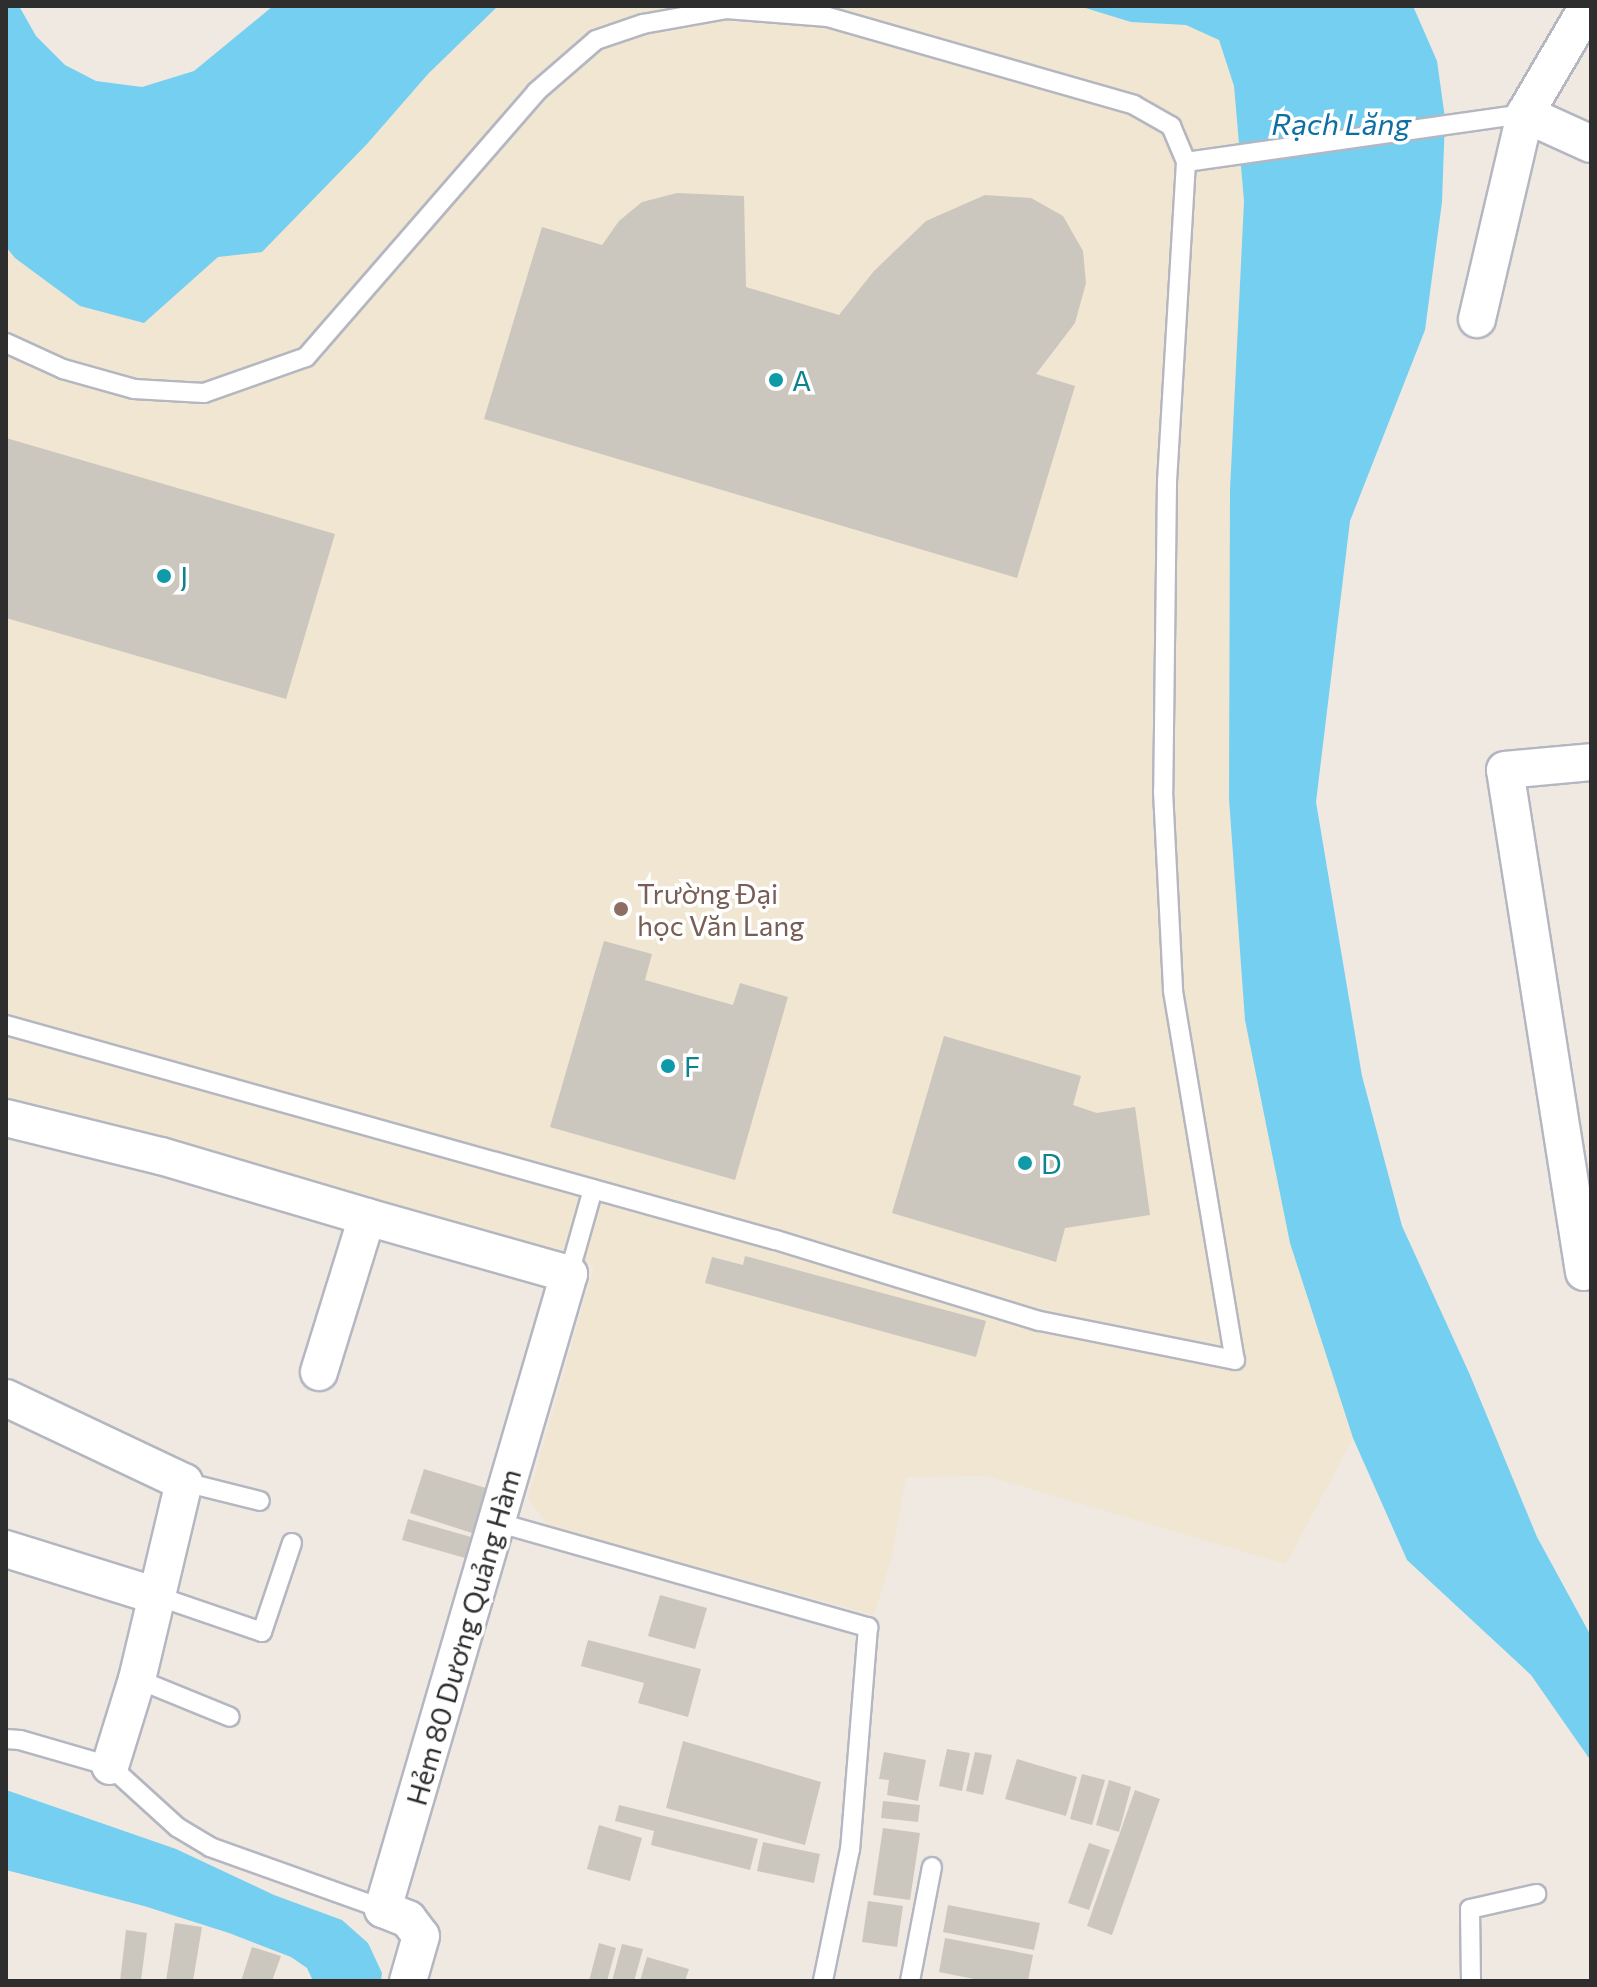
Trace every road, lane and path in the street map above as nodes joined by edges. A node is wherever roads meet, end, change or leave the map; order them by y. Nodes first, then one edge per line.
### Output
1 (1588, 6) edge
2 (829, 12) edge
3 (1525, 114) junction
4 (1591, 144) edge
5 (1186, 162) junction
6 (1477, 319) dead end
7 (6, 343) edge
8 (1591, 762) edge
9 (6, 1025) edge
10 (6, 1118) edge
11 (593, 1189) junction
12 (367, 1217) junction
13 (1584, 1272) dead end
14 (569, 1274) junction
15 (319, 1372) dead end
16 (6, 1398) edge
17 (184, 1482) junction
18 (260, 1501) dead end
19 (496, 1522) junction
20 (292, 1543) dead end
21 (6, 1549) edge
22 (157, 1596) junction
23 (137, 1679) junction
24 (230, 1717) dead end
25 (6, 1739) edge
26 (110, 1766) junction
27 (932, 1867) dead end
28 (1536, 1894) dead end
29 (383, 1909) junction
30 (408, 1981) edge
31 (823, 1981) edge
32 (910, 1981) edge
33 (1471, 1981) edge

1 - 3 street
2 - 5 lane
2 - 7 lane
3 - 4 street
3 - 5 lane
3 - 6 street
5 - 11 lane
8 - 13 street
9 - 11 lane
10 - 12 street
11 - 14 lane
12 - 14 street
12 - 15 street
14 - 19 street, Hẻm 80 Dương Quảng Hàm
16 - 17 street
17 - 18 lane
17 - 22 street
19 - 29 street, Hẻm 80 Dương Quảng Hàm
19 - 31 lane
20 - 22 lane
21 - 22 street
22 - 23 street
23 - 24 lane
23 - 26 street
25 - 26 lane
26 - 29 lane
27 - 32 lane
28 - 33 lane
29 - 30 street

